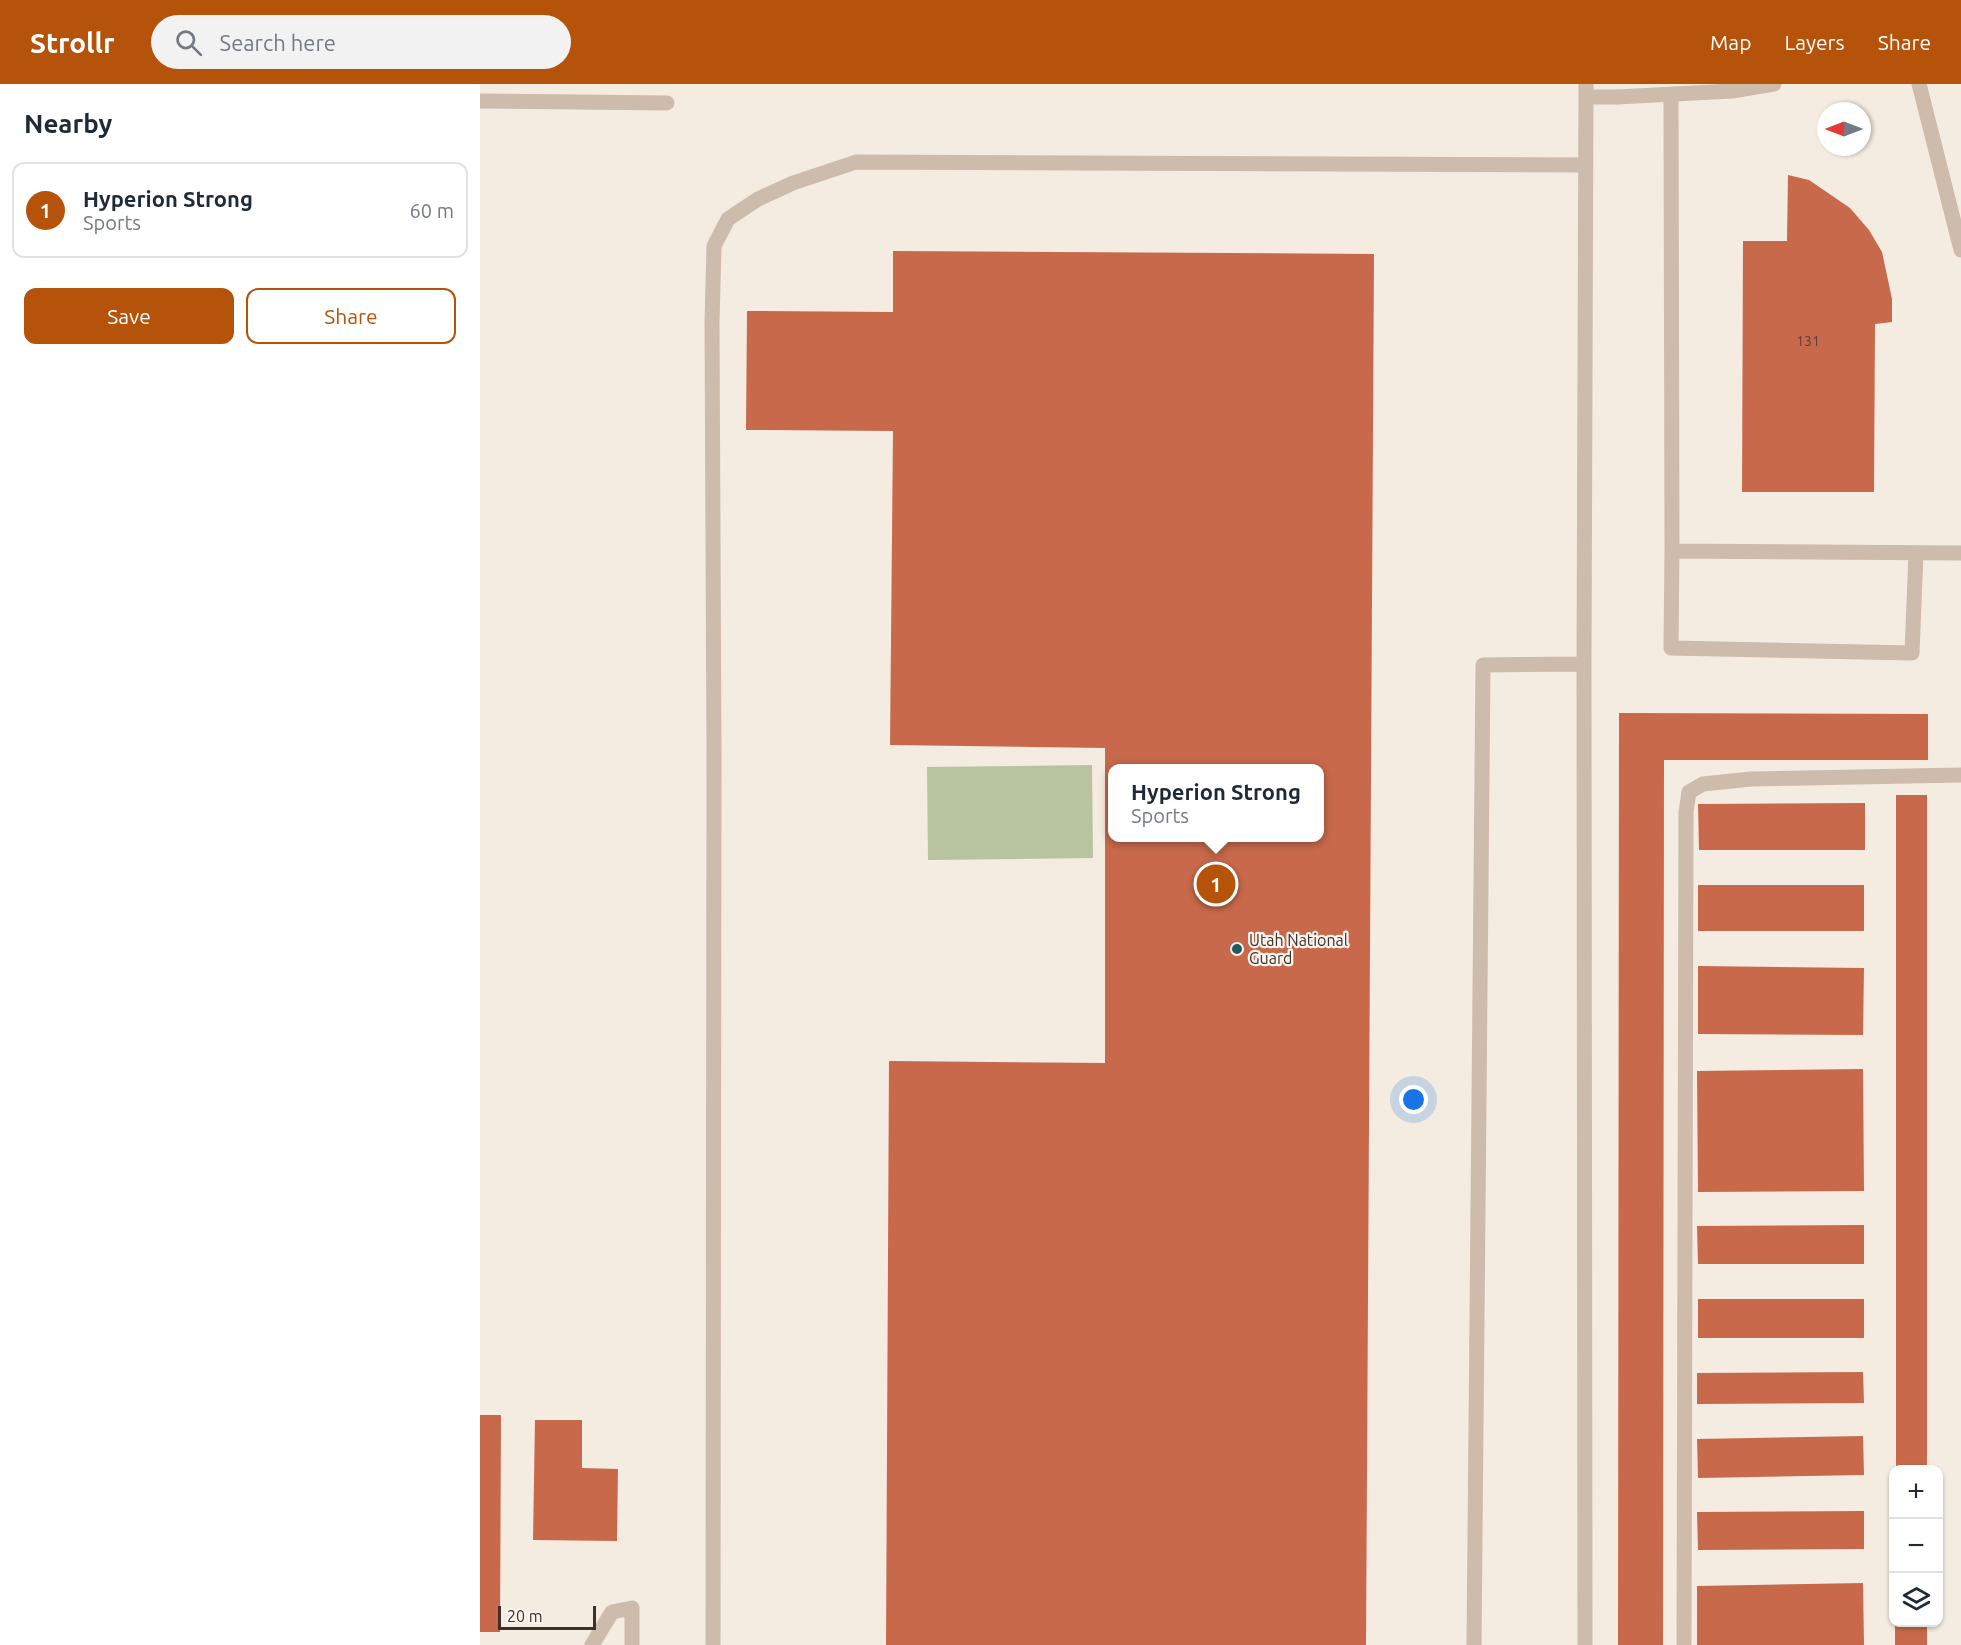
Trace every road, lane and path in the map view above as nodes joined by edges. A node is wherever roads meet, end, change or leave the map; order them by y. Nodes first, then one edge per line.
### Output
1 (1774, 84) edge
2 (1919, 84) edge
3 (1586, 91) edge
4 (1671, 96) junction
5 (480, 101) edge
6 (667, 103) dead end
7 (1586, 165) junction
8 (1961, 250) edge
9 (1672, 550) junction
10 (1916, 553) junction
11 (1961, 553) edge
12 (1584, 664) junction
13 (1961, 775) edge
14 (592, 1645) edge
15 (632, 1645) edge
16 (713, 1645) edge
17 (1474, 1645) edge
18 (1585, 1645) edge
19 (1684, 1645) edge

1 - 4 street
2 - 8 street
3 - 4 street
3 - 7 street
4 - 9 street
5 - 6 street
7 - 12 street
7 - 16 street
9 - 10 street
9 - 10 street
10 - 11 street
12 - 17 street
12 - 18 street
13 - 19 street
14 - 15 street

